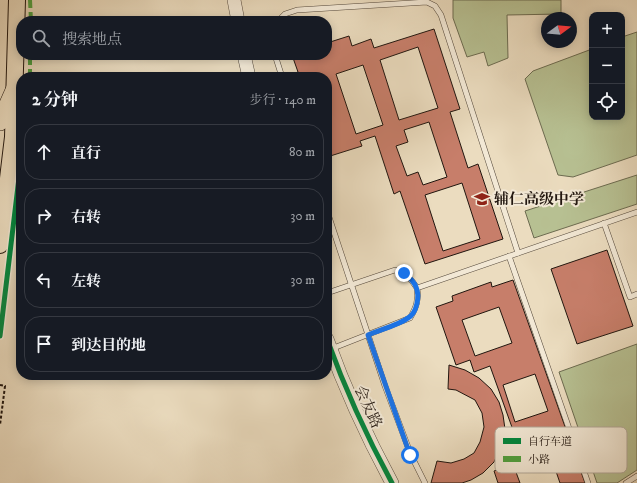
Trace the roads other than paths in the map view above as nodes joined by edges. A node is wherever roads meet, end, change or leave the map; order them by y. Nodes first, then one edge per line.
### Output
1 (234, 0) edge
2 (18, 1) edge
3 (18, 16) edge
4 (237, 16) edge
5 (283, 16) edge
6 (17, 60) edge
7 (245, 60) edge
8 (277, 60) edge
9 (16, 72) edge
10 (248, 72) edge
11 (281, 72) edge
12 (16, 86) joint
13 (0, 122) edge
14 (637, 212) edge
15 (604, 223) junction
16 (332, 227) edge
17 (0, 245) edge
18 (518, 254) junction
19 (509, 256) junction
20 (351, 284) junction
21 (417, 288) junction
22 (332, 291) edge
23 (637, 294) edge
24 (368, 335) junction
25 (332, 343) edge
26 (332, 352) edge
27 (569, 427) edge
28 (585, 473) edge
29 (637, 476) edge
30 (392, 483) edge
31 (425, 483) edge
32 (588, 483) edge
33 (626, 483) edge

1 - 4 street
2 - 3 main road
5 - 18 lane
6 - 9 main road
7 - 10 street
8 - 11 lane
12 - 13 highway
12 - 17 main road
14 - 15 lane
15 - 18 lane
15 - 23 lane
16 - 20 lane
18 - 19 lane
19 - 21 lane
19 - 27 lane
20 - 21 lane
20 - 22 lane
20 - 24 lane
21 - 24 lane
24 - 25 lane
24 - 31 lane
26 - 30 street, 会友路
28 - 32 lane
29 - 33 lane

